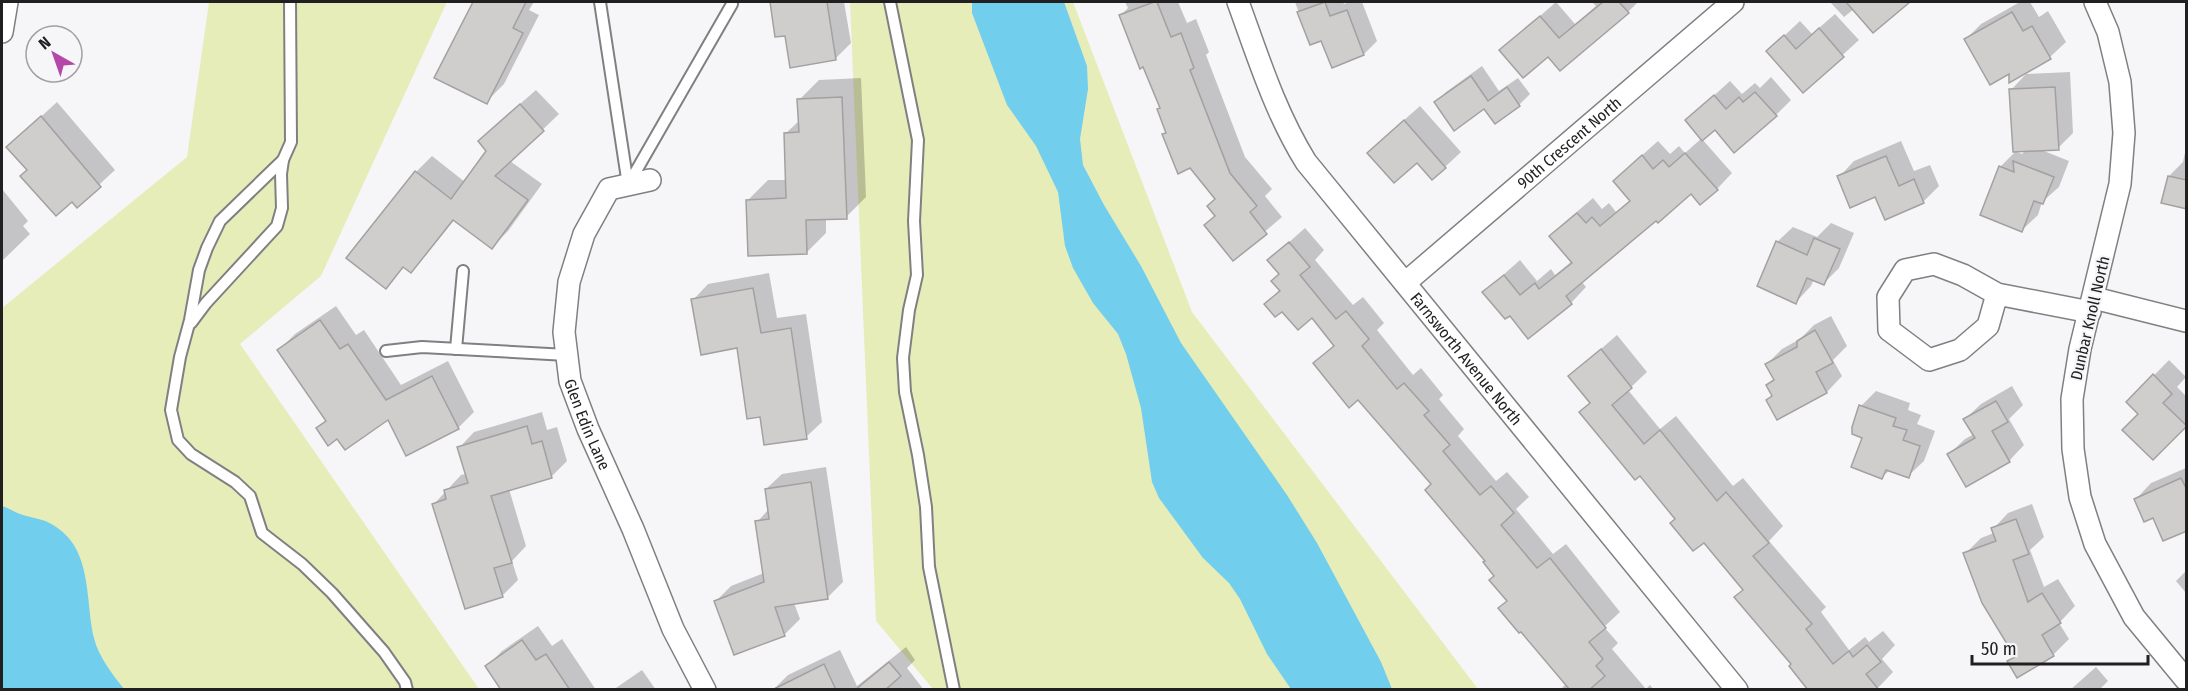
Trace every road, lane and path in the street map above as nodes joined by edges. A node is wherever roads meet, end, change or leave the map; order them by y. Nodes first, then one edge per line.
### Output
1 (7, 2) edge
2 (290, 2) edge
3 (600, 2) edge
4 (890, 2) edge
5 (1238, 2) edge
6 (1733, 2) edge
7 (2096, 2) edge
8 (732, 4) dead end
9 (2, 33) edge
10 (283, 160) junction
11 (650, 180) dead end
12 (628, 185) junction
13 (464, 271) dead end
14 (1406, 283) junction
15 (1998, 294) junction
16 (2092, 305) junction
17 (2187, 321) edge
18 (189, 325) junction
19 (456, 349) junction
20 (386, 351) dead end
21 (567, 356) junction
22 (2187, 680) edge
23 (407, 690) edge
24 (705, 690) edge
25 (954, 690) edge
26 (1737, 690) edge

1 - 9 street
2 - 10 lane
3 - 12 lane
4 - 25 lane
5 - 14 street, Farnsworth Avenue North
6 - 14 street, 90th Crescent North
7 - 16 street, Dunbar Knoll North
8 - 12 lane
10 - 18 lane
10 - 18 lane
11 - 12 street, Glen Edin Lane
12 - 21 street, Glen Edin Lane
13 - 19 lane
14 - 26 street, Farnsworth Avenue North
15 - 15 street
15 - 16 street
16 - 17 street
16 - 22 street, Dunbar Knoll North
18 - 23 lane
19 - 20 lane
19 - 21 lane
21 - 24 street, Glen Edin Lane

